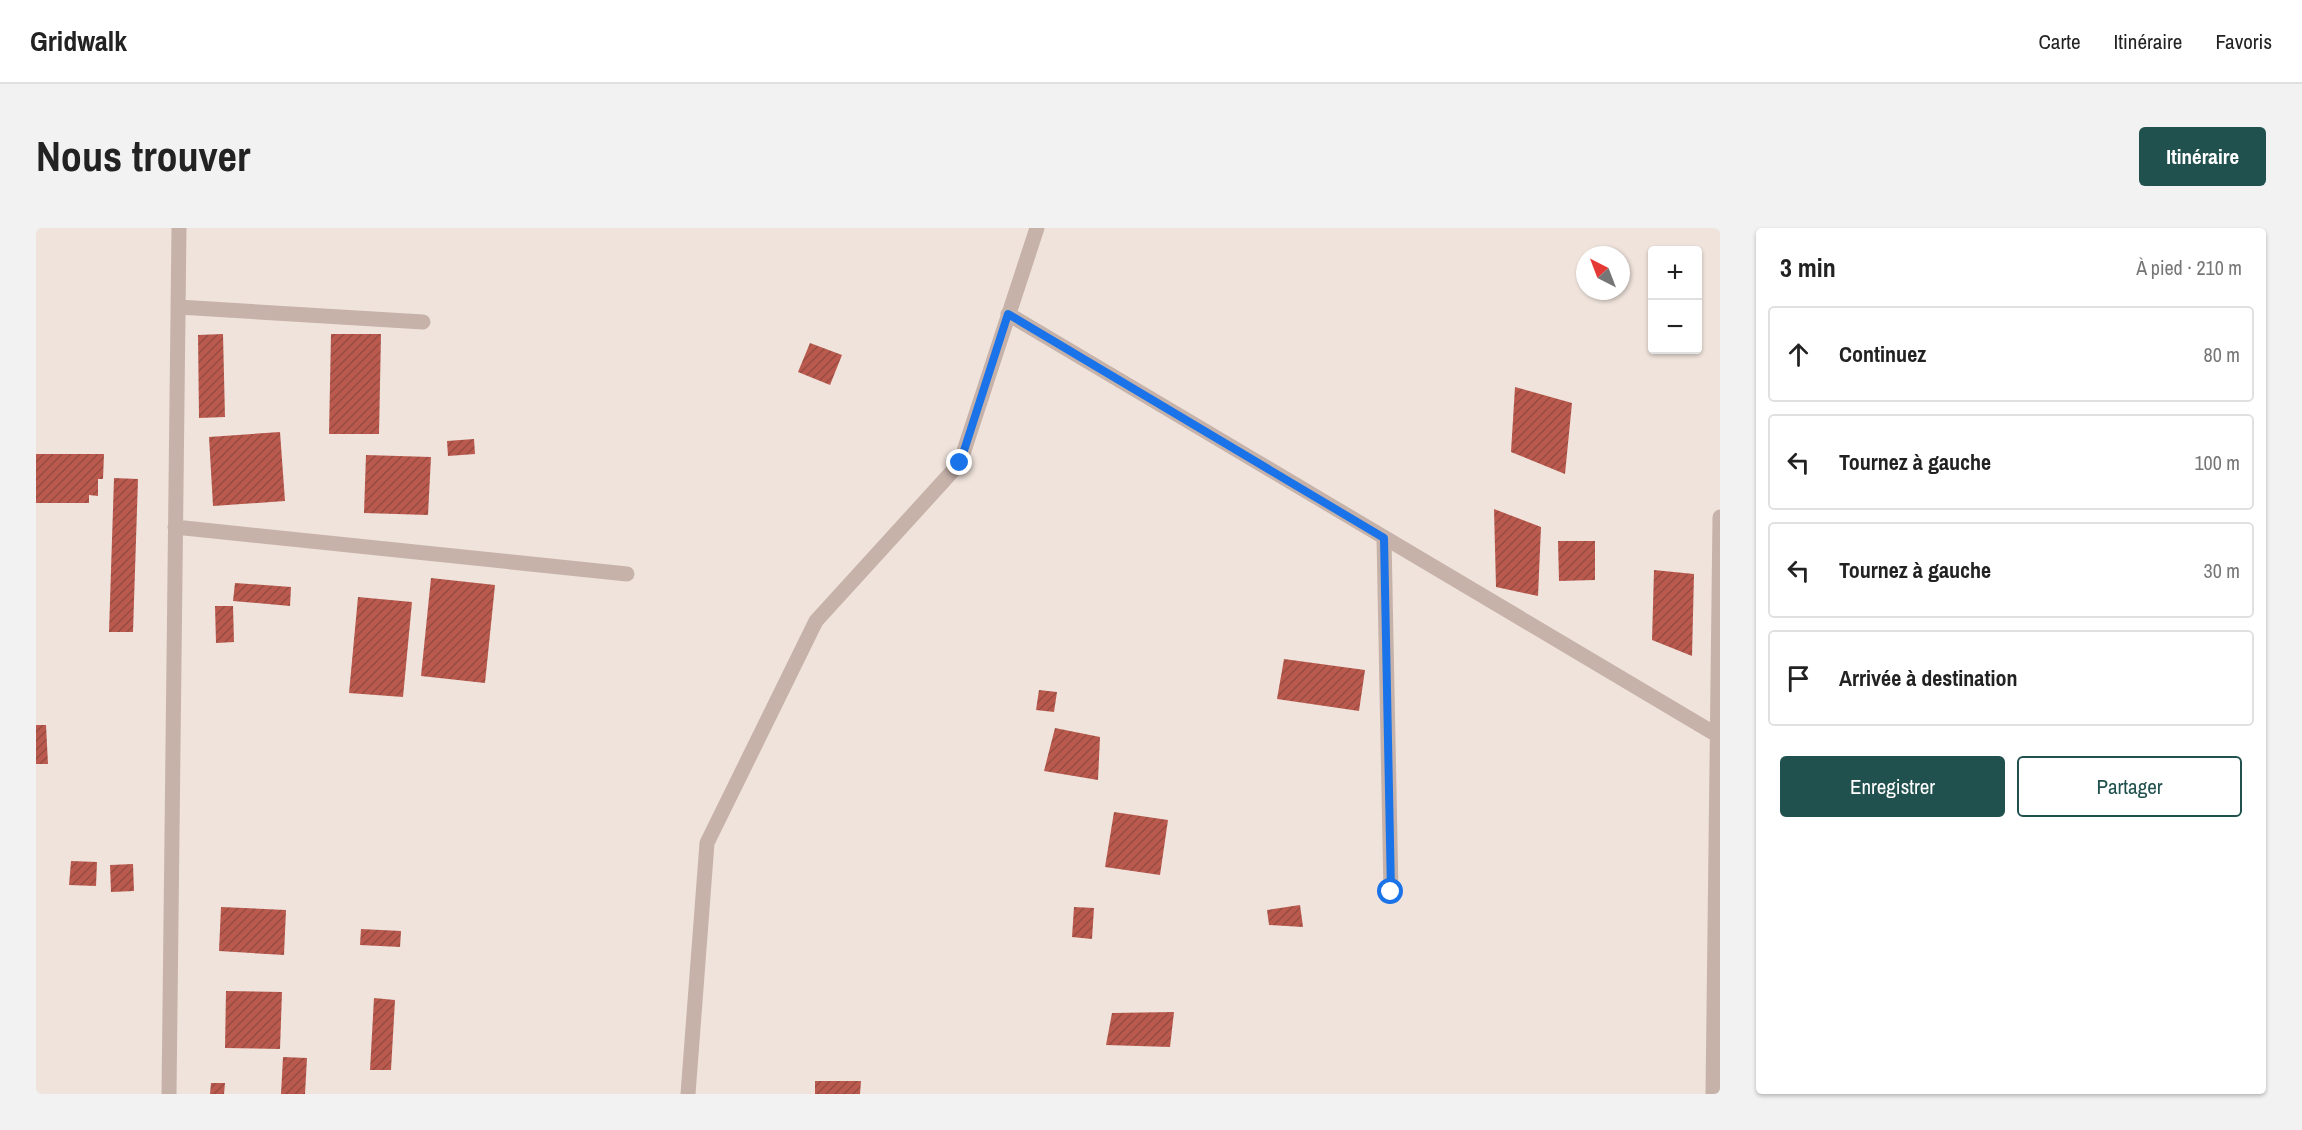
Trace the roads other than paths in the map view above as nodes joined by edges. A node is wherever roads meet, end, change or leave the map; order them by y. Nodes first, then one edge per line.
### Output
1 (179, 228) edge
2 (1037, 228) edge
3 (178, 307) junction
4 (1008, 314) junction
5 (423, 322) dead end
6 (1720, 517) edge
7 (175, 527) junction
8 (1384, 538) junction
9 (627, 574) dead end
10 (1717, 735) junction
11 (1391, 892) dead end
12 (169, 1094) edge
13 (688, 1094) edge
14 (1713, 1094) edge

1 - 3 street
2 - 4 street
3 - 5 street
3 - 7 street
4 - 8 street
4 - 13 street
6 - 10 street
7 - 9 street
7 - 12 street
8 - 10 street
8 - 11 street
10 - 14 street

